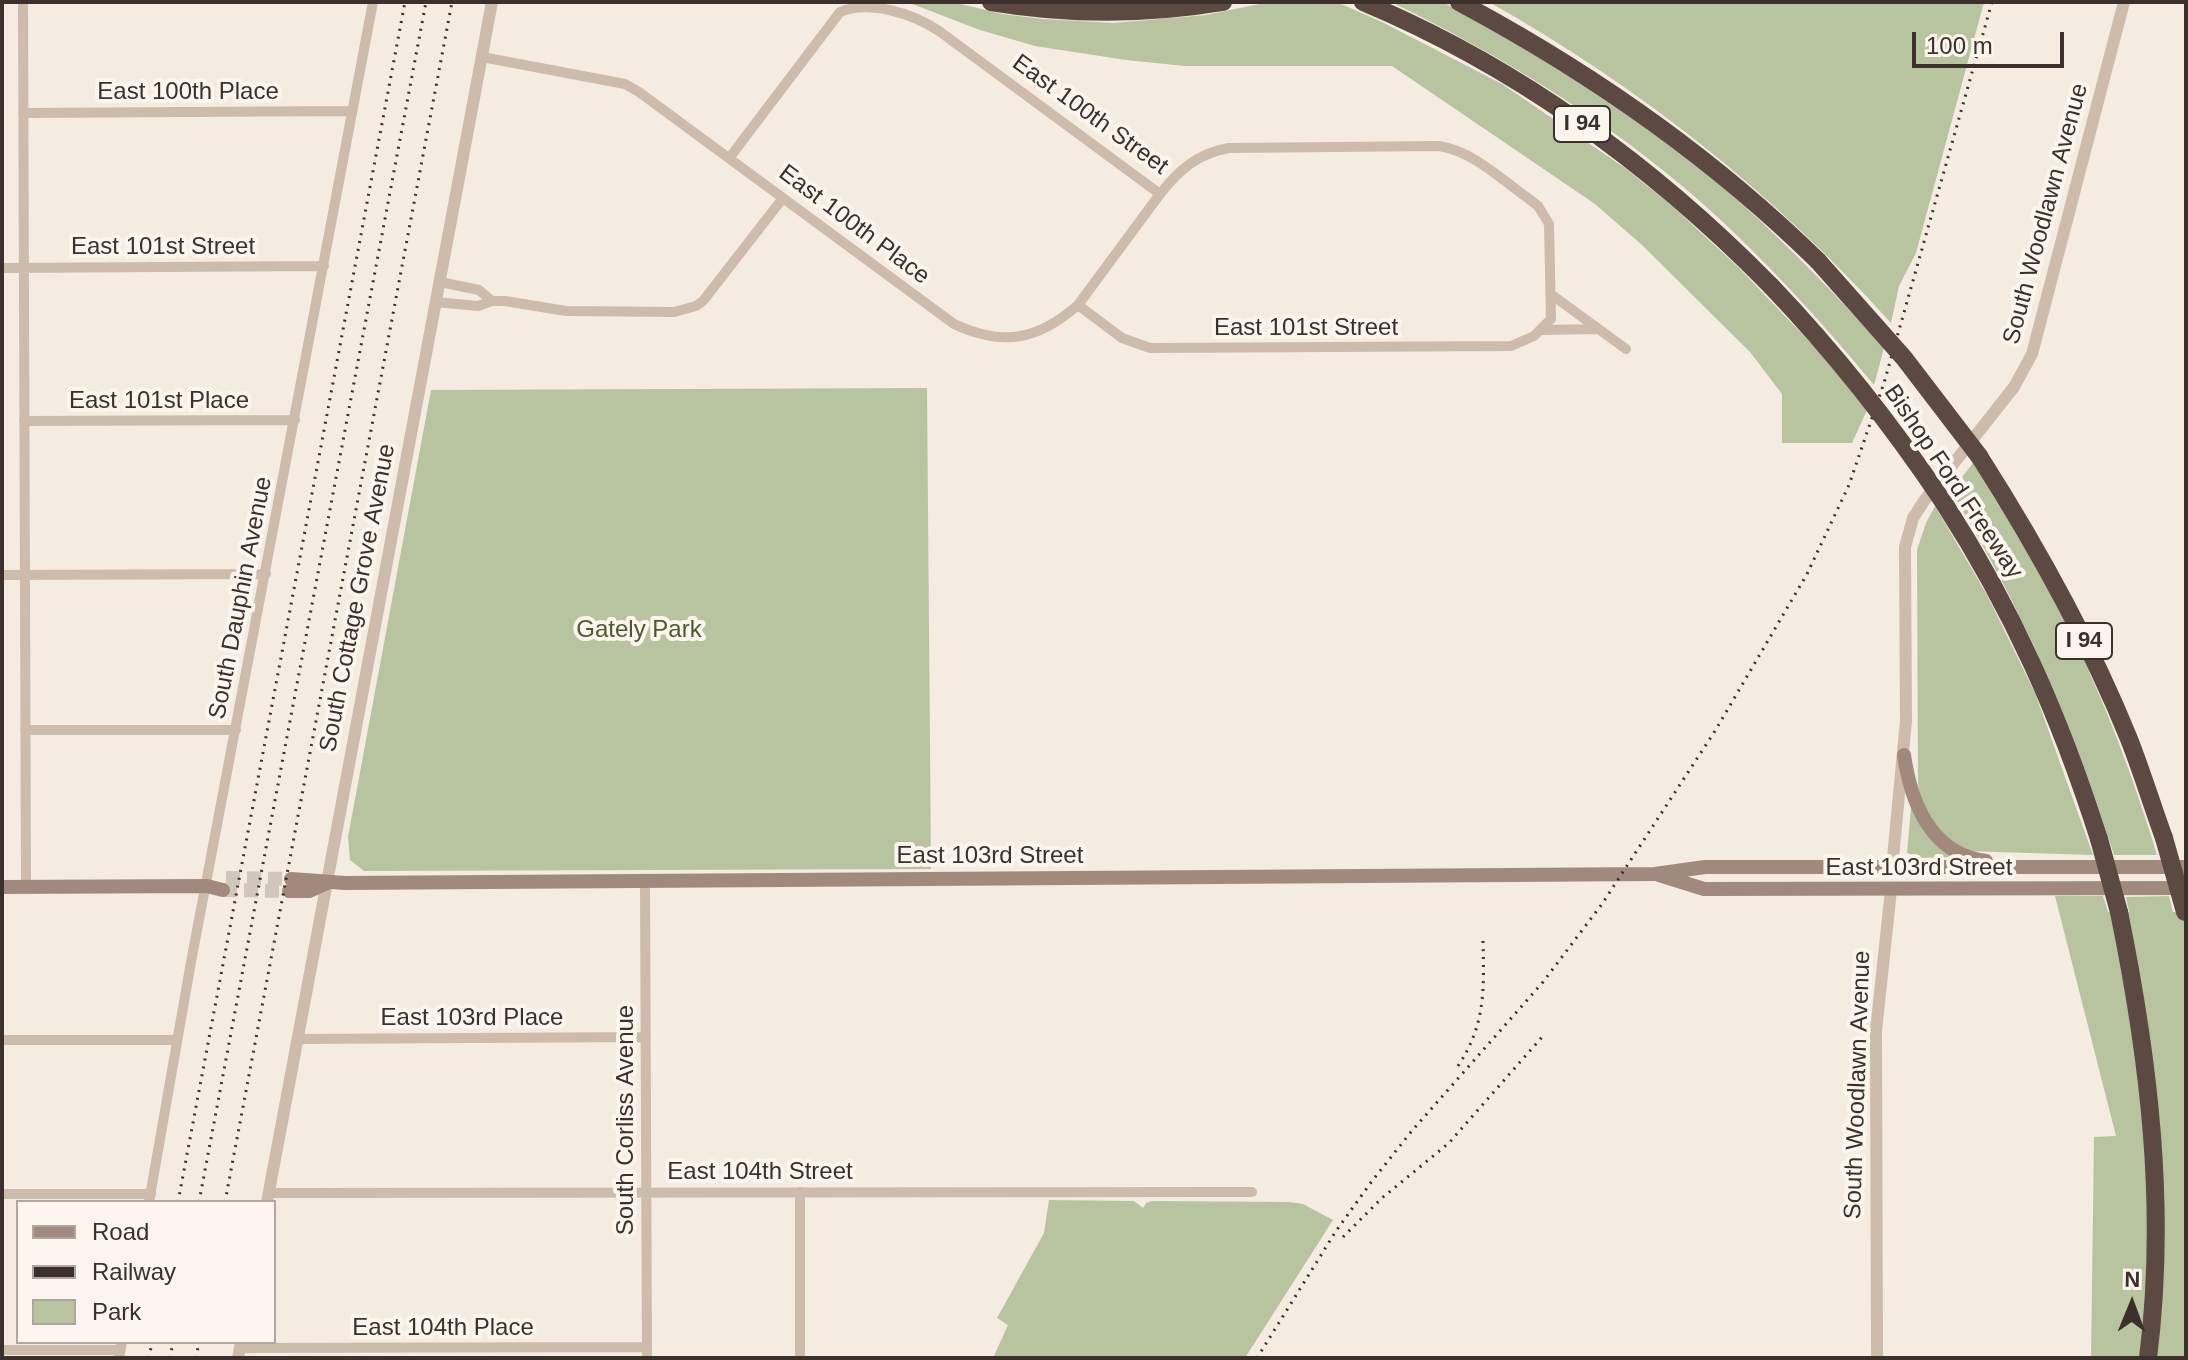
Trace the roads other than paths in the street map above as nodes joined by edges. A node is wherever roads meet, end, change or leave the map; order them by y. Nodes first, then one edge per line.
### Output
1 (23, 2) edge
2 (373, 2) edge
3 (492, 2) edge
4 (991, 2) edge
5 (1223, 2) edge
6 (1363, 2) edge
7 (1459, 2) edge
8 (2124, 2) edge
9 (482, 57) junction
10 (352, 111) junction
11 (23, 113) junction
12 (730, 157) junction
13 (1160, 194) junction
14 (783, 198) junction
15 (324, 266) junction
16 (24, 267) junction
17 (2, 268) edge
18 (440, 282) junction
19 (1552, 295) junction
20 (492, 301) junction
21 (436, 302) junction
22 (1078, 305) junction
23 (1598, 329) junction
24 (1542, 330) junction
25 (1626, 349) dead end
26 (295, 420) junction
27 (24, 421) junction
28 (266, 574) junction
29 (2, 575) edge
30 (25, 575) junction
31 (25, 730) junction
32 (236, 730) junction
33 (1904, 755) junction
34 (2186, 867) edge
35 (1892, 868) junction
36 (2038, 868) junction
37 (1655, 874) junction
38 (645, 881) junction
39 (327, 883) junction
40 (225, 884) tunnel mouth
41 (290, 885) tunnel mouth
42 (207, 886) junction
43 (2, 887) edge
44 (26, 887) junction
45 (2186, 888) edge
46 (1891, 890) junction
47 (2185, 915) edge
48 (646, 1037) junction
49 (298, 1039) junction
50 (2, 1040) edge
51 (177, 1040) junction
52 (646, 1192) junction
53 (800, 1192) junction
54 (1252, 1192) dead end
55 (2, 1194) edge
56 (268, 1197) edge
57 (150, 1198) edge
58 (239, 1349) edge
59 (2, 1350) edge
60 (120, 1350) edge
61 (647, 1352) edge
62 (800, 1358) edge
63 (1877, 1358) edge
64 (2148, 1358) edge

1 - 11 street
2 - 10 street, South Dauphin Avenue
3 - 9 street, South Cottage Grove Avenue
4 - 5 highway
6 - 64 highway, Bishop Ford Freeway / I 94, bridge
7 - 47 highway, Bishop Ford Freeway / I 94, bridge
8 - 33 street, South Woodlawn Avenue
9 - 12 street, East 100th Place
9 - 18 street, South Cottage Grove Avenue
10 - 11 street, East 100th Place
10 - 15 street, South Dauphin Avenue
11 - 16 street
12 - 13 street, East 100th Street
12 - 14 street, East 100th Place
13 - 19 street, East 100th Street
13 - 22 street, East 100th Place
14 - 20 street
14 - 22 street, East 100th Place
15 - 16 street, East 101st Street
15 - 26 street, South Dauphin Avenue
16 - 17 street, East 101st Street
16 - 27 street
18 - 20 street
18 - 21 street, South Cottage Grove Avenue
19 - 23 street
19 - 24 street
20 - 21 street
21 - 39 street, South Cottage Grove Avenue
22 - 24 street, East 101st Street
23 - 24 street, East 101st Street
23 - 25 street
26 - 27 street, East 101st Place
26 - 28 street, South Dauphin Avenue
27 - 30 street
28 - 30 street
28 - 32 street, South Dauphin Avenue
29 - 30 street
30 - 31 street
31 - 32 street
31 - 44 street
32 - 42 street, South Dauphin Avenue
33 - 35 street, South Woodlawn Avenue
33 - 36 main road
34 - 36 main road, East 103rd Street
35 - 36 main road, East 103rd Street
35 - 37 main road, East 103rd Street
35 - 46 street, South Woodlawn Avenue
37 - 38 main road, East 103rd Street
37 - 46 main road, East 103rd Street
38 - 39 main road, East 103rd Street
38 - 48 street, South Corliss Avenue
39 - 41 main road, East 103rd Street
39 - 49 street, South Cottage Grove Avenue
40 - 42 main road
42 - 44 main road
42 - 51 street, South Dauphin Avenue
43 - 44 main road
45 - 46 main road, East 103rd Street
46 - 63 street, South Woodlawn Avenue
48 - 49 street, East 103rd Place
48 - 52 street, South Corliss Avenue
49 - 56 street, South Cottage Grove Avenue
50 - 51 street
51 - 57 street, South Dauphin Avenue
52 - 53 street, East 104th Street
52 - 56 street, East 104th Street
52 - 61 street, South Corliss Avenue
53 - 54 street, East 104th Street
53 - 62 street
55 - 57 street
58 - 61 street, East 104th Place
59 - 60 street

